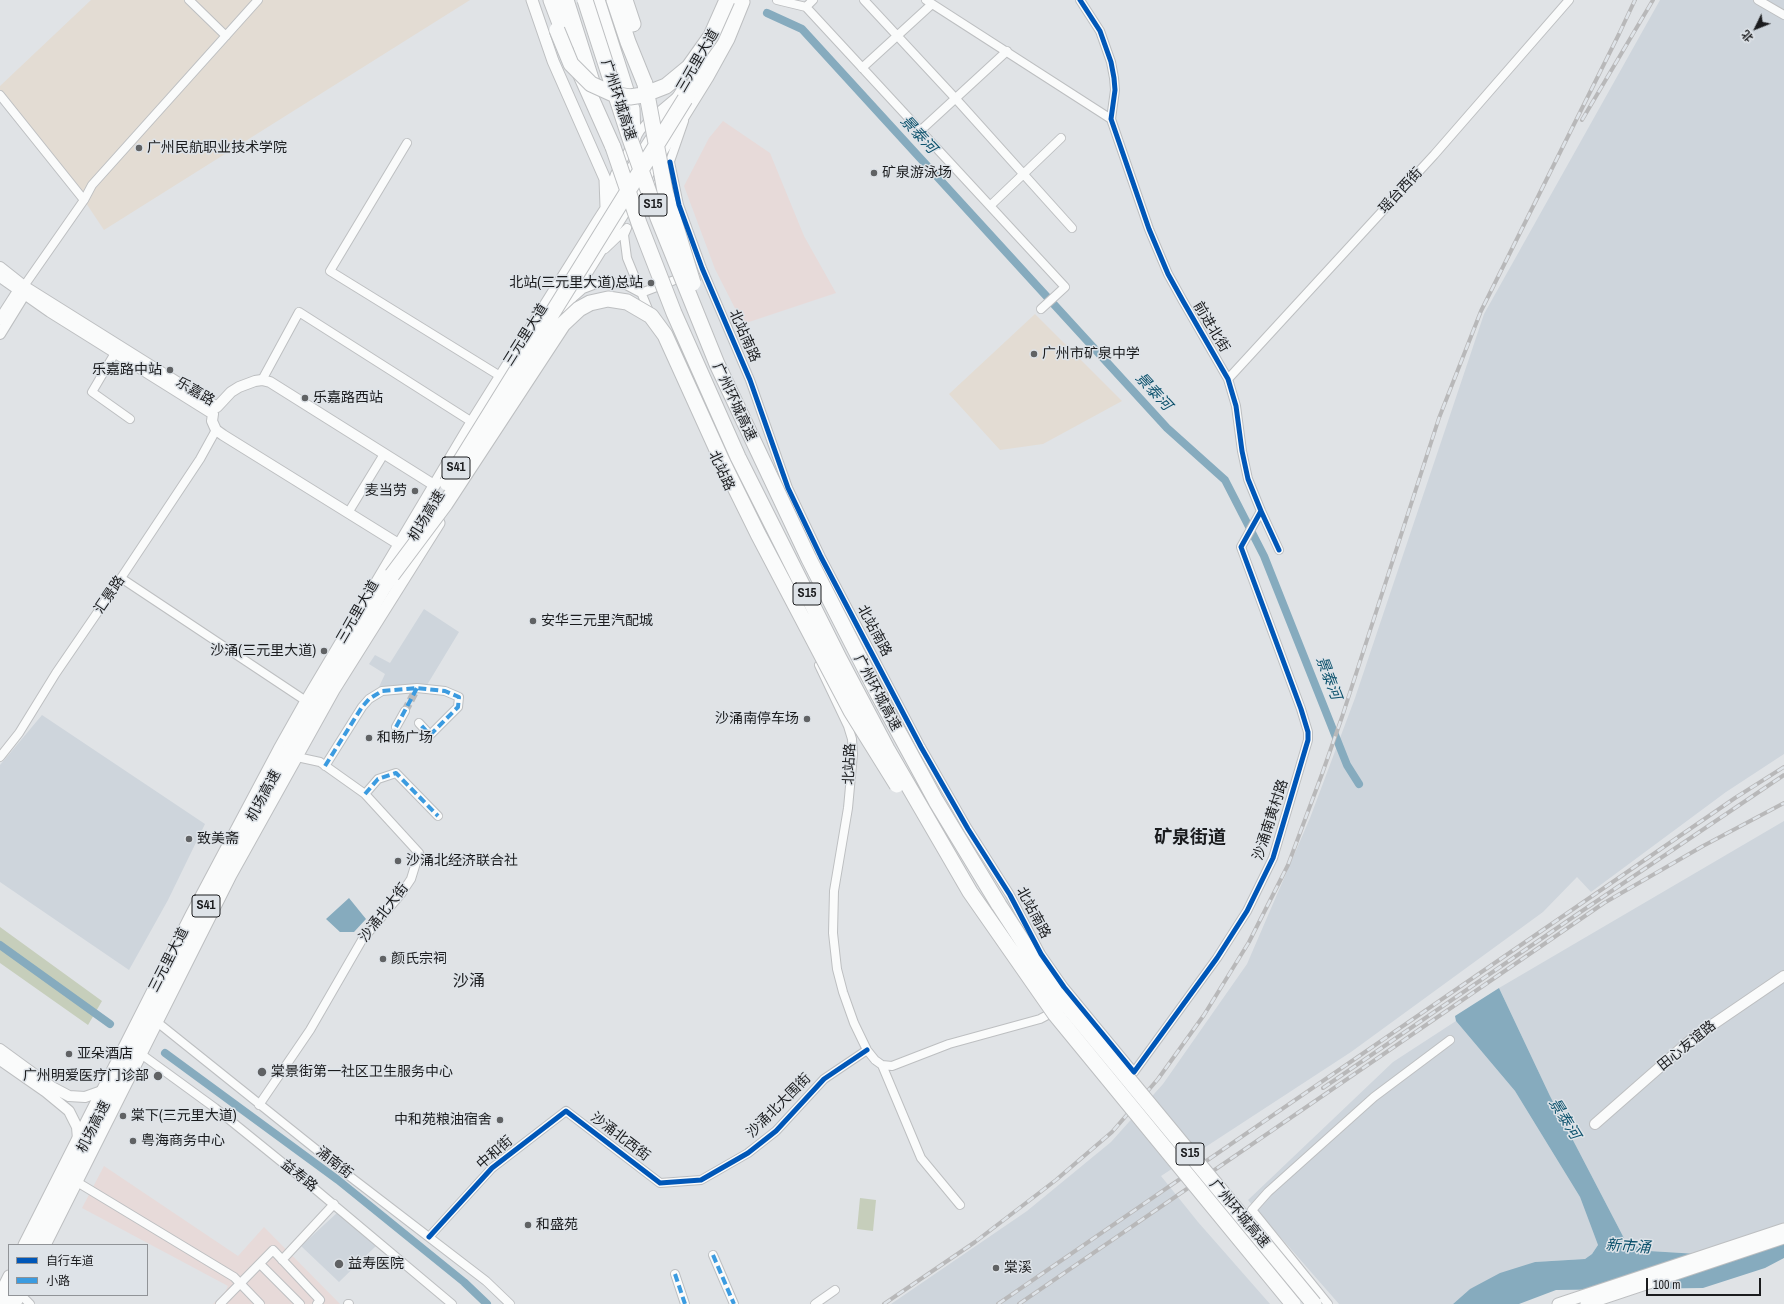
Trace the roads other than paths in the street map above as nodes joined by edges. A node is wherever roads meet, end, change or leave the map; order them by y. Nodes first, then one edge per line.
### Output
1 (189, 0) edge
2 (258, 0) edge
3 (532, 0) edge
4 (546, 0) edge
5 (551, 0) edge
6 (566, 0) edge
7 (585, 0) edge
8 (597, 0) edge
9 (614, 0) edge
10 (625, 0) edge
11 (728, 0) edge
12 (738, 0) edge
13 (745, 0) edge
14 (777, 0) edge
15 (813, 0) edge
16 (864, 0) edge
17 (1080, 0) edge
18 (1569, 0) edge
19 (1758, 0) edge
20 (929, 2) edge
21 (806, 7) junction
22 (1784, 15) edge
23 (226, 36) junction
24 (898, 36) junction
25 (1007, 51) junction
26 (862, 68) junction
27 (646, 84) junction
28 (0, 95) edge
29 (956, 99) junction
30 (688, 110) junction
31 (1111, 119) junction
32 (920, 131) junction
33 (1061, 138) dead end
34 (407, 143) dead end
35 (613, 147) junction
36 (670, 162) junction
37 (1023, 174) junction
38 (84, 200) junction
39 (990, 206) junction
40 (606, 207) junction
41 (627, 228) junction
42 (1072, 228) dead end
43 (597, 256) junction
44 (0, 267) edge
45 (702, 269) junction
46 (0, 277) edge
47 (22, 290) junction
48 (641, 293) junction
49 (567, 303) junction
50 (1041, 309) dead end
51 (0, 319) edge
52 (0, 334) edge
53 (115, 353) junction
54 (522, 362) junction
55 (500, 376) junction
56 (1228, 379) junction
57 (262, 380) junction
58 (735, 405) junction
59 (215, 411) junction
60 (130, 419) dead end
61 (472, 422) junction
62 (216, 430) junction
63 (384, 454) junction
64 (434, 485) junction
65 (1261, 511) junction
66 (348, 513) junction
67 (398, 544) junction
68 (1279, 550) dead end
69 (419, 556) junction
70 (393, 575) junction
71 (121, 578) junction
72 (306, 701) junction
73 (405, 711) tunnel mouth
74 (419, 724) dead end
75 (396, 727) dead end
76 (0, 757) edge
77 (296, 757) junction
78 (325, 766) junction
79 (365, 794) junction
80 (438, 816) dead end
81 (970, 892) junction
82 (1784, 976) edge
83 (1074, 1000) junction
84 (157, 1022) junction
85 (1450, 1040) dead end
86 (0, 1049) edge
87 (867, 1050) junction
88 (141, 1054) junction
89 (0, 1060) edge
90 (882, 1065) junction
91 (1134, 1072) joint
92 (102, 1091) junction
93 (259, 1105) junction
94 (566, 1111) joint
95 (1595, 1124) dead end
96 (78, 1139) junction
97 (77, 1182) junction
98 (660, 1183) joint
99 (334, 1204) junction
100 (960, 1205) dead end
101 (1784, 1229) edge
102 (429, 1237) junction
103 (1784, 1238) edge
104 (25, 1244) edge
105 (34, 1244) edge
106 (46, 1244) edge
107 (713, 1255) dead end
108 (282, 1260) junction
109 (260, 1264) junction
110 (675, 1274) dead end
111 (7, 1283) edge
112 (240, 1283) junction
113 (835, 1290) dead end
114 (0, 1294) edge
115 (21, 1296) edge
116 (5, 1304) edge
117 (30, 1304) edge
118 (220, 1304) edge
119 (260, 1304) edge
120 (300, 1304) edge
121 (317, 1304) edge
122 (452, 1304) edge
123 (510, 1304) edge
124 (685, 1304) edge
125 (734, 1304) edge
126 (815, 1304) edge
127 (1293, 1304) edge
128 (1314, 1304) edge
129 (1328, 1304) edge
130 (1558, 1304) edge
131 (1586, 1304) edge

1 - 23 street
2 - 23 street
3 - 40 main road
4 - 11 highway, bridge
5 - 35 highway, bridge
6 - 35 highway, 广州环城高速 / S15, bridge
7 - 58 highway, 广州环城高速 / S15, bridge
8 - 54 highway, bridge
9 - 27 highway
10 - 27 highway
11 - 40 main road, 三元里大道
12 - 54 highway, bridge
13 - 30 main road, 三元里大道
14 - 21 street
15 - 21 street
16 - 24 street
17 - 31 street
18 - 56 street, 瑶台西街
19 - 22 street
20 - 24 street
20 - 25 street
21 - 26 street
23 - 38 street
24 - 26 street
24 - 29 street
25 - 29 street
25 - 31 street
26 - 32 street
27 - 58 highway, bridge
28 - 38 street
29 - 32 street
29 - 37 street
30 - 36 street
30 - 43 main road, 三元里大道
31 - 56 street, 前进北街
32 - 39 street
33 - 37 street
34 - 55 street
35 - 81 highway, 广州环城高速 / S15, bridge
36 - 41 street
36 - 45 street, 北站南路
37 - 39 street
37 - 42 street
38 - 47 street
39 - 50 street
40 - 55 main road, 三元里大道
41 - 43 street
41 - 48 street, 北站路
43 - 49 main road, 三元里大道
44 - 47 street, 乐嘉路
45 - 48 street
45 - 83 street, 北站南路
46 - 47 street, 乐嘉路
47 - 51 street
47 - 52 street
47 - 53 street, 乐嘉路
47 - 59 street, 乐嘉路
48 - 49 street
48 - 87 street, 北站路
49 - 69 main road, 三元里大道
53 - 59 street, 乐嘉路
53 - 60 street
54 - 70 highway, 机场高速 / S41, bridge
55 - 61 main road, 三元里大道
56 - 65 street, 前进北街
57 - 59 street, 乐嘉路
57 - 61 street
57 - 63 street
58 - 128 highway, 广州环城高速 / S15, bridge
59 - 62 street, 乐嘉路
61 - 64 main road, 三元里大道
62 - 66 street, 乐嘉路
62 - 71 street, 汇景路
63 - 64 street
63 - 66 street
64 - 67 main road, 三元里大道
65 - 68 street, 前进北街
65 - 91 street, 沙涌南黄村路
66 - 67 street, 乐嘉路
67 - 69 street, 乐嘉路
67 - 70 main road, 三元里大道
69 - 70 main road, 三元里大道
70 - 72 main road, 三元里大道
70 - 77 main road, 三元里大道
70 - 81 highway, bridge
70 - 105 highway, 机场高速 / S41
71 - 72 street
71 - 76 street, 汇景路
72 - 92 main road, 三元里大道
73 - 75 street
74 - 78 street
77 - 78 street, 沙涌北大街
77 - 84 main road, 三元里大道
78 - 79 street, 沙涌北大街
79 - 80 street
79 - 93 street, 沙涌北大街
81 - 127 highway, 广州环城高速 / S15, bridge
82 - 95 street, 田心友谊路
83 - 90 street
83 - 91 street, 北站南路
84 - 88 main road, 三元里大道
84 - 93 street, 涌南街
85 - 129 street
86 - 92 street
87 - 90 street, 北站路
87 - 98 street, 沙涌北大围街
88 - 97 main road, 三元里大道
88 - 99 street, 益寿路
89 - 96 street
90 - 100 street
92 - 96 main road, 三元里大道
93 - 102 street, 涌南街
94 - 98 street, 沙涌北西街
94 - 102 street, 中和街
96 - 104 main road, 三元里大道
97 - 106 main road, 三元里大道
97 - 112 street
99 - 108 street
99 - 122 street, 益寿路
101 - 130 main road
102 - 123 street, 涌南街
103 - 131 main road
107 - 125 street
108 - 109 street
108 - 121 street
109 - 112 street
109 - 120 street
110 - 124 street
111 - 114 main road
111 - 116 highway
112 - 118 street
112 - 119 street
113 - 126 street
115 - 117 street

